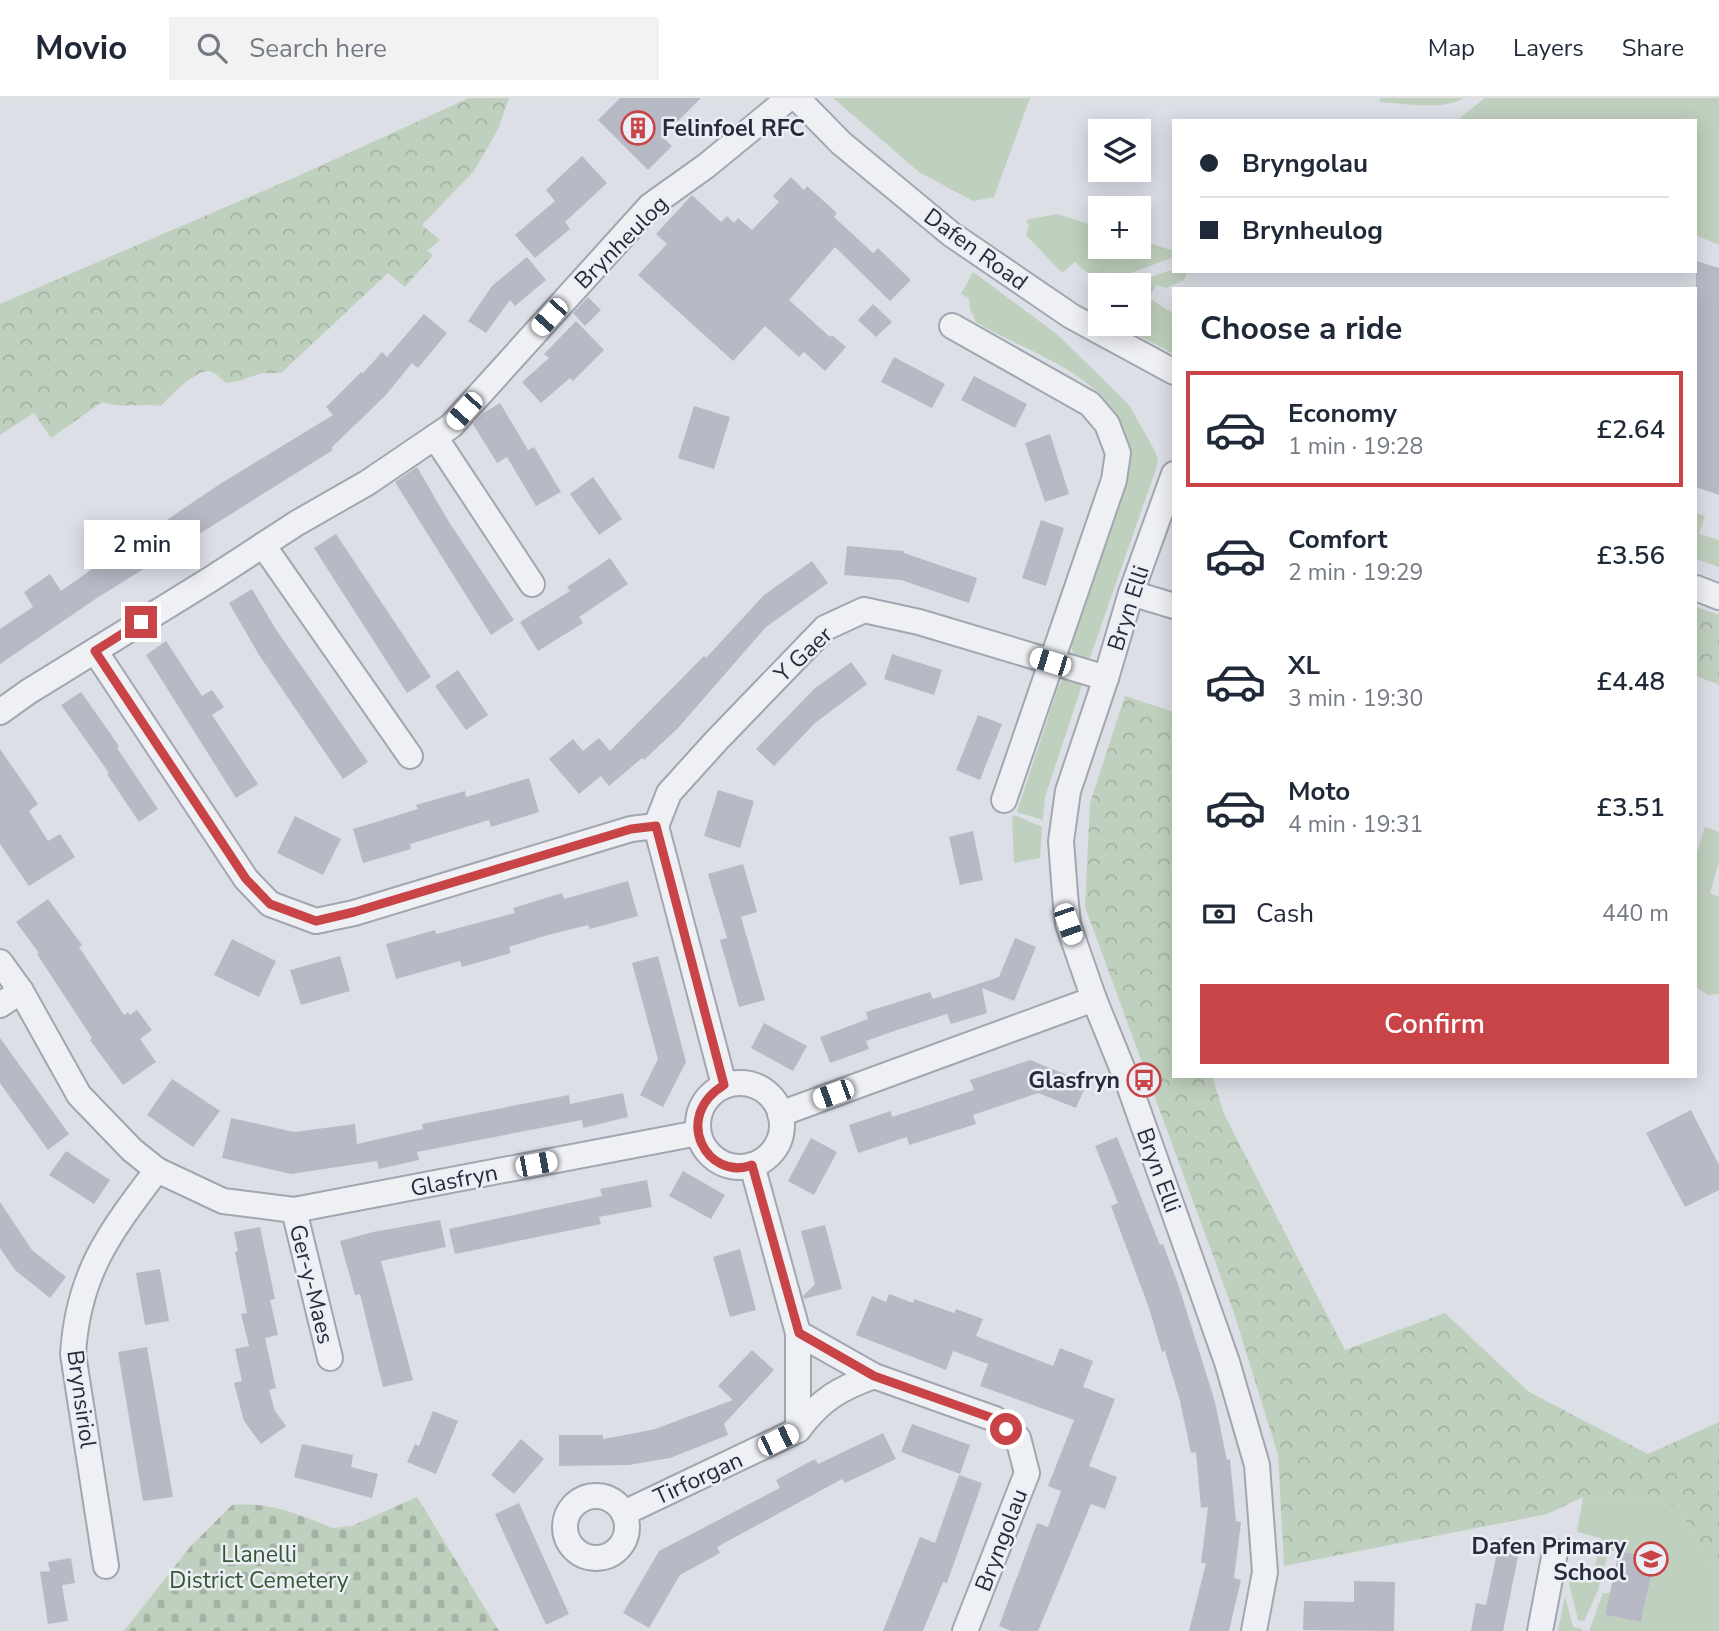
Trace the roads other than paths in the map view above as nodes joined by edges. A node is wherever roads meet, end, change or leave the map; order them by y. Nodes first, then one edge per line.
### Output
1 (789, 98) edge
2 (797, 98) edge
3 (952, 326) dead end
4 (1172, 371) edge
5 (435, 437) junction
6 (1172, 480) edge
7 (263, 545) junction
8 (531, 584) dead end
9 (1697, 588) edge
10 (1131, 593) junction
11 (1719, 597) edge
12 (1172, 605) edge
13 (95, 651) junction
14 (1050, 662) junction
15 (1106, 678) junction
16 (0, 712) edge
17 (410, 756) dead end
18 (1004, 800) dead end
19 (656, 826) junction
20 (0, 962) edge
21 (21, 991) junction
22 (1094, 999) junction
23 (0, 1005) edge
24 (724, 1085) junction
25 (780, 1114) junction
26 (698, 1133) junction
27 (752, 1165) junction
28 (157, 1170) junction
29 (293, 1210) junction
30 (799, 1333) junction
31 (330, 1358) dead end
32 (874, 1376) junction
33 (798, 1430) junction
34 (624, 1513) dead end
35 (1555, 1552) dead end
36 (106, 1566) dead end
37 (965, 1631) edge
38 (1254, 1631) edge
39 (1540, 1631) edge

1 - 5 street, Brynheulog
2 - 4 street, Dafen Road
3 - 14 street
5 - 7 street, Brynheulog
5 - 8 street
6 - 10 street, Bryn Elli
7 - 13 street, Brynheulog
7 - 17 street
9 - 11 street
10 - 12 street
10 - 15 street, Bryn Elli
13 - 16 street, Brynheulog
13 - 19 street
14 - 15 street, Y Gaer
14 - 18 street
14 - 19 street, Y Gaer
15 - 22 street, Bryn Elli
19 - 24 street
20 - 21 street
21 - 23 street
21 - 28 street
22 - 25 street
22 - 38 street, Bryn Elli
24 - 25 street
24 - 26 street
25 - 27 street
26 - 27 street
26 - 29 street, Glasfryn
27 - 30 street
28 - 29 street
28 - 36 street, Brynsiriol
29 - 31 street, Ger-y-Maes
30 - 32 street, Bryngolau
30 - 33 street
32 - 33 street
32 - 37 street, Bryngolau
33 - 34 street, Tirforgan
35 - 39 street

